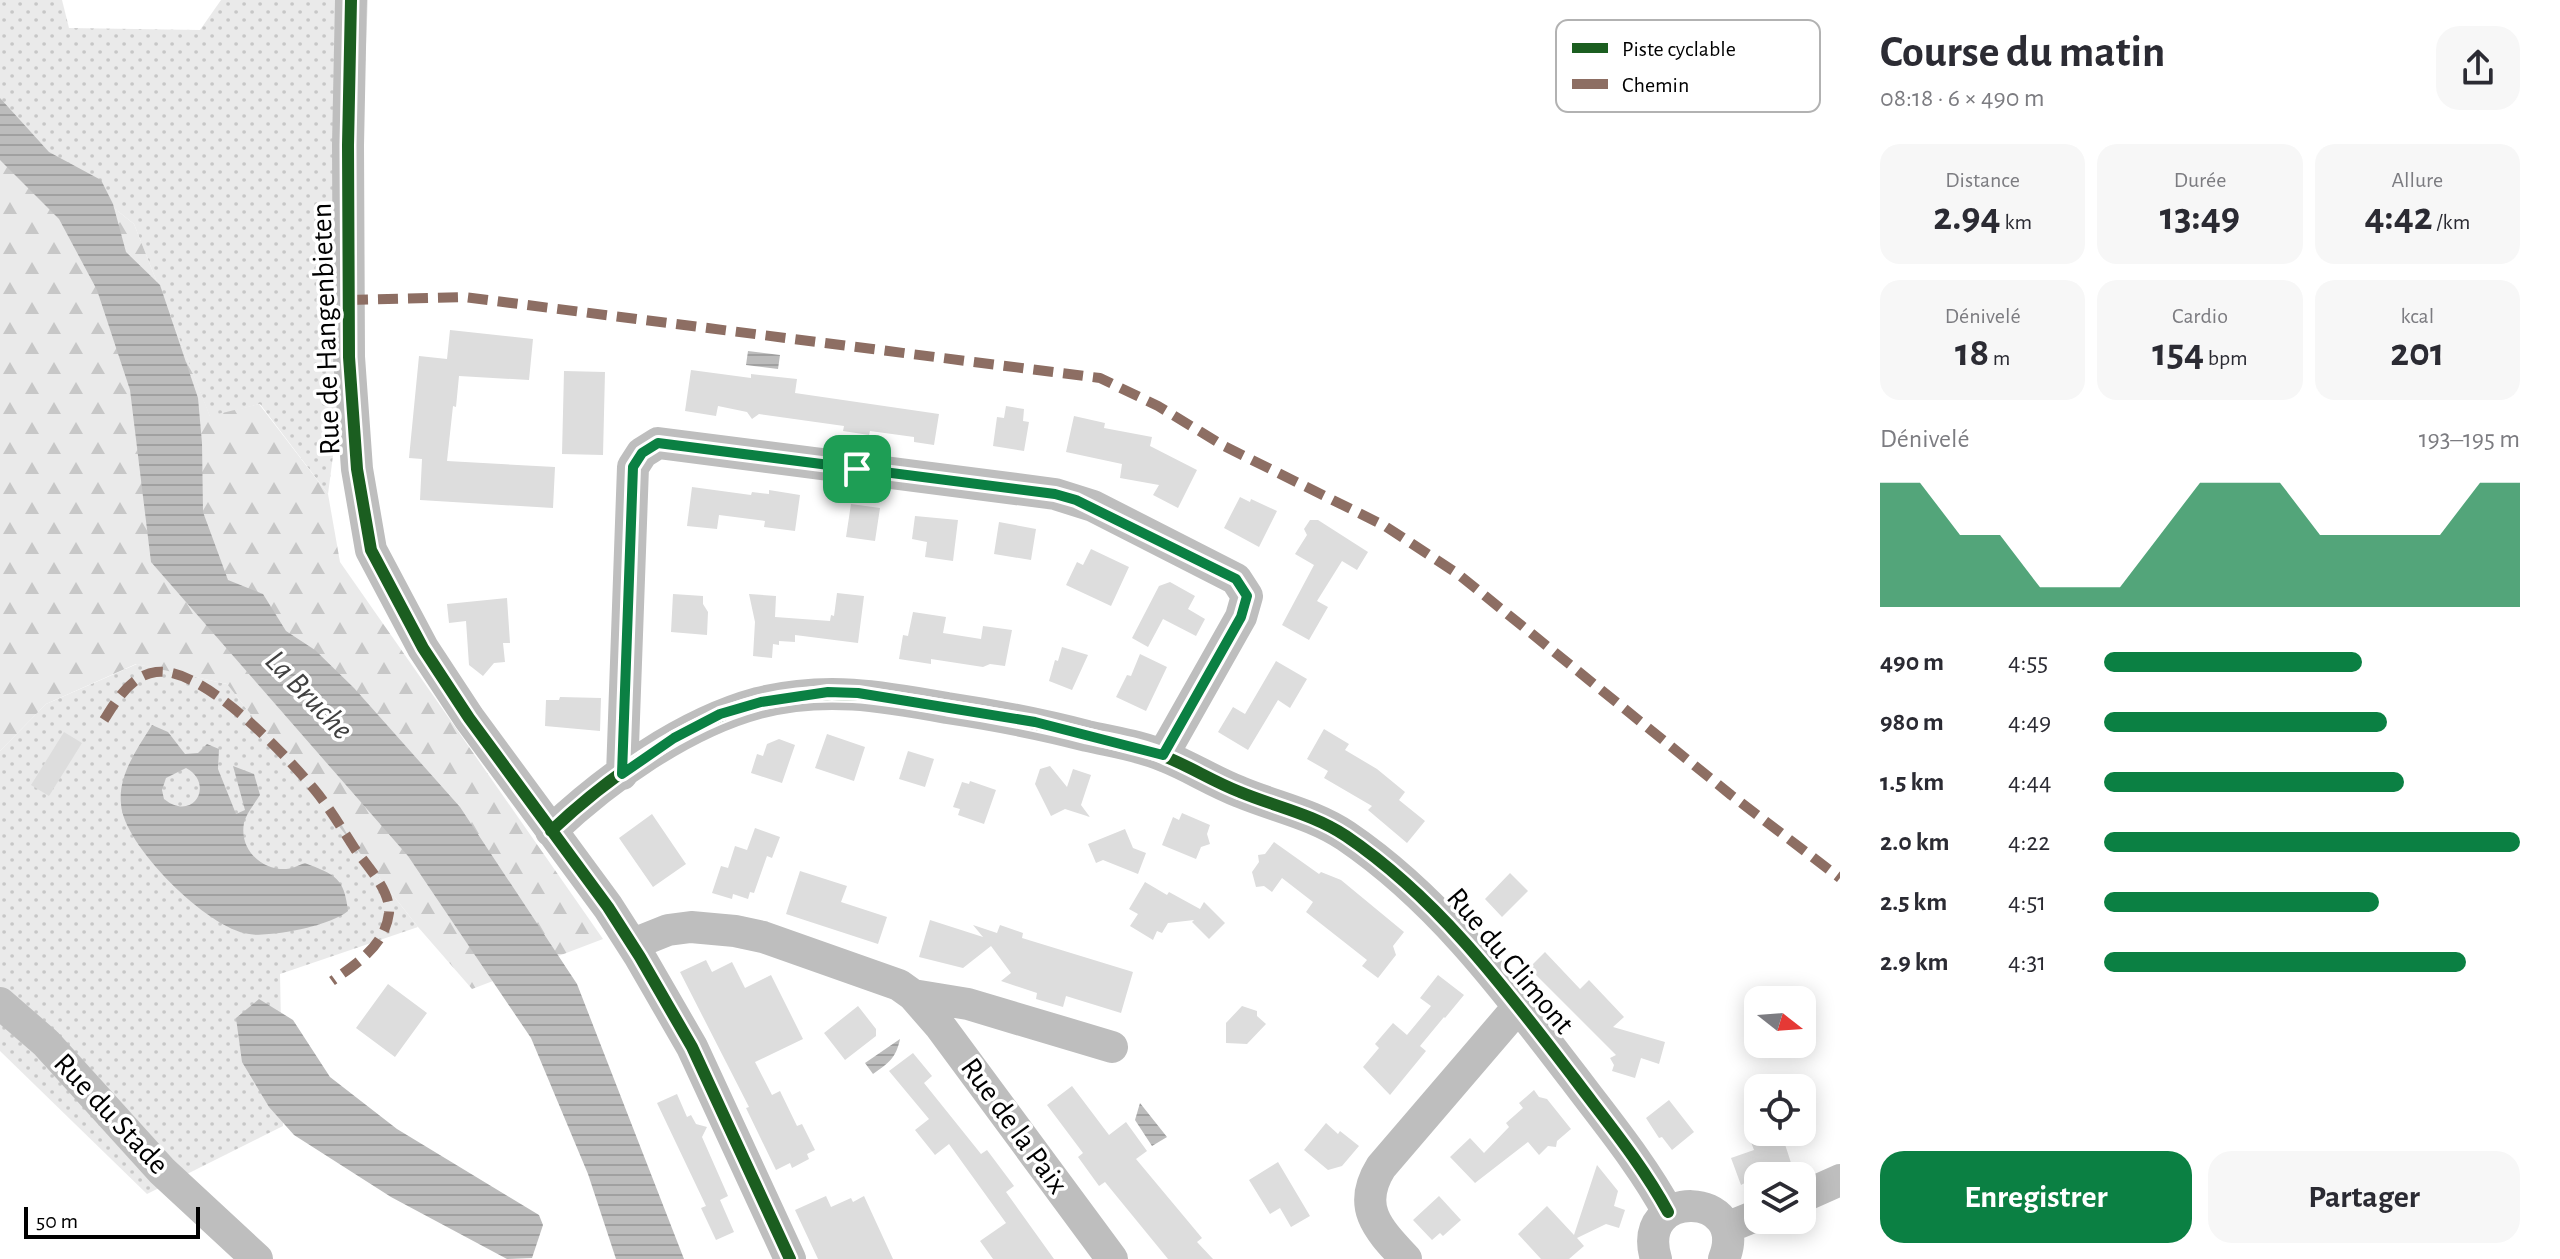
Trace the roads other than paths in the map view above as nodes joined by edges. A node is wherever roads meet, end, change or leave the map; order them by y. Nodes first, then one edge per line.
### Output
1 (351, 0) edge
2 (1163, 755) junction
3 (622, 774) junction
4 (551, 831) junction
5 (633, 944) junction
6 (913, 995) junction
7 (0, 1003) edge
8 (1519, 1006) junction
9 (1112, 1047) dead end
10 (1840, 1180) edge
11 (1816, 1191) edge
12 (1668, 1212) junction
13 (1744, 1227) edge
14 (1725, 1244) edge
15 (257, 1259) edge
16 (790, 1259) edge
17 (1112, 1259) edge
18 (1406, 1259) edge
19 (1656, 1259) edge

1 - 4 street, Rue de Hangenbieten
2 - 3 street, Rue du Climont
2 - 3 street
2 - 8 street, Rue du Climont
3 - 4 street, Rue du Climont
4 - 5 street, Rue de Hangenbieten
5 - 6 street, Rue de la Paix
5 - 16 street, Rue de Hangenbieten
6 - 9 street, Rue de la Paix
6 - 17 street, Rue de la Paix
7 - 15 street, Rue du Stade
8 - 12 street, Rue du Climont
8 - 18 street
10 - 11 street
12 - 14 street
12 - 19 street
13 - 14 street

